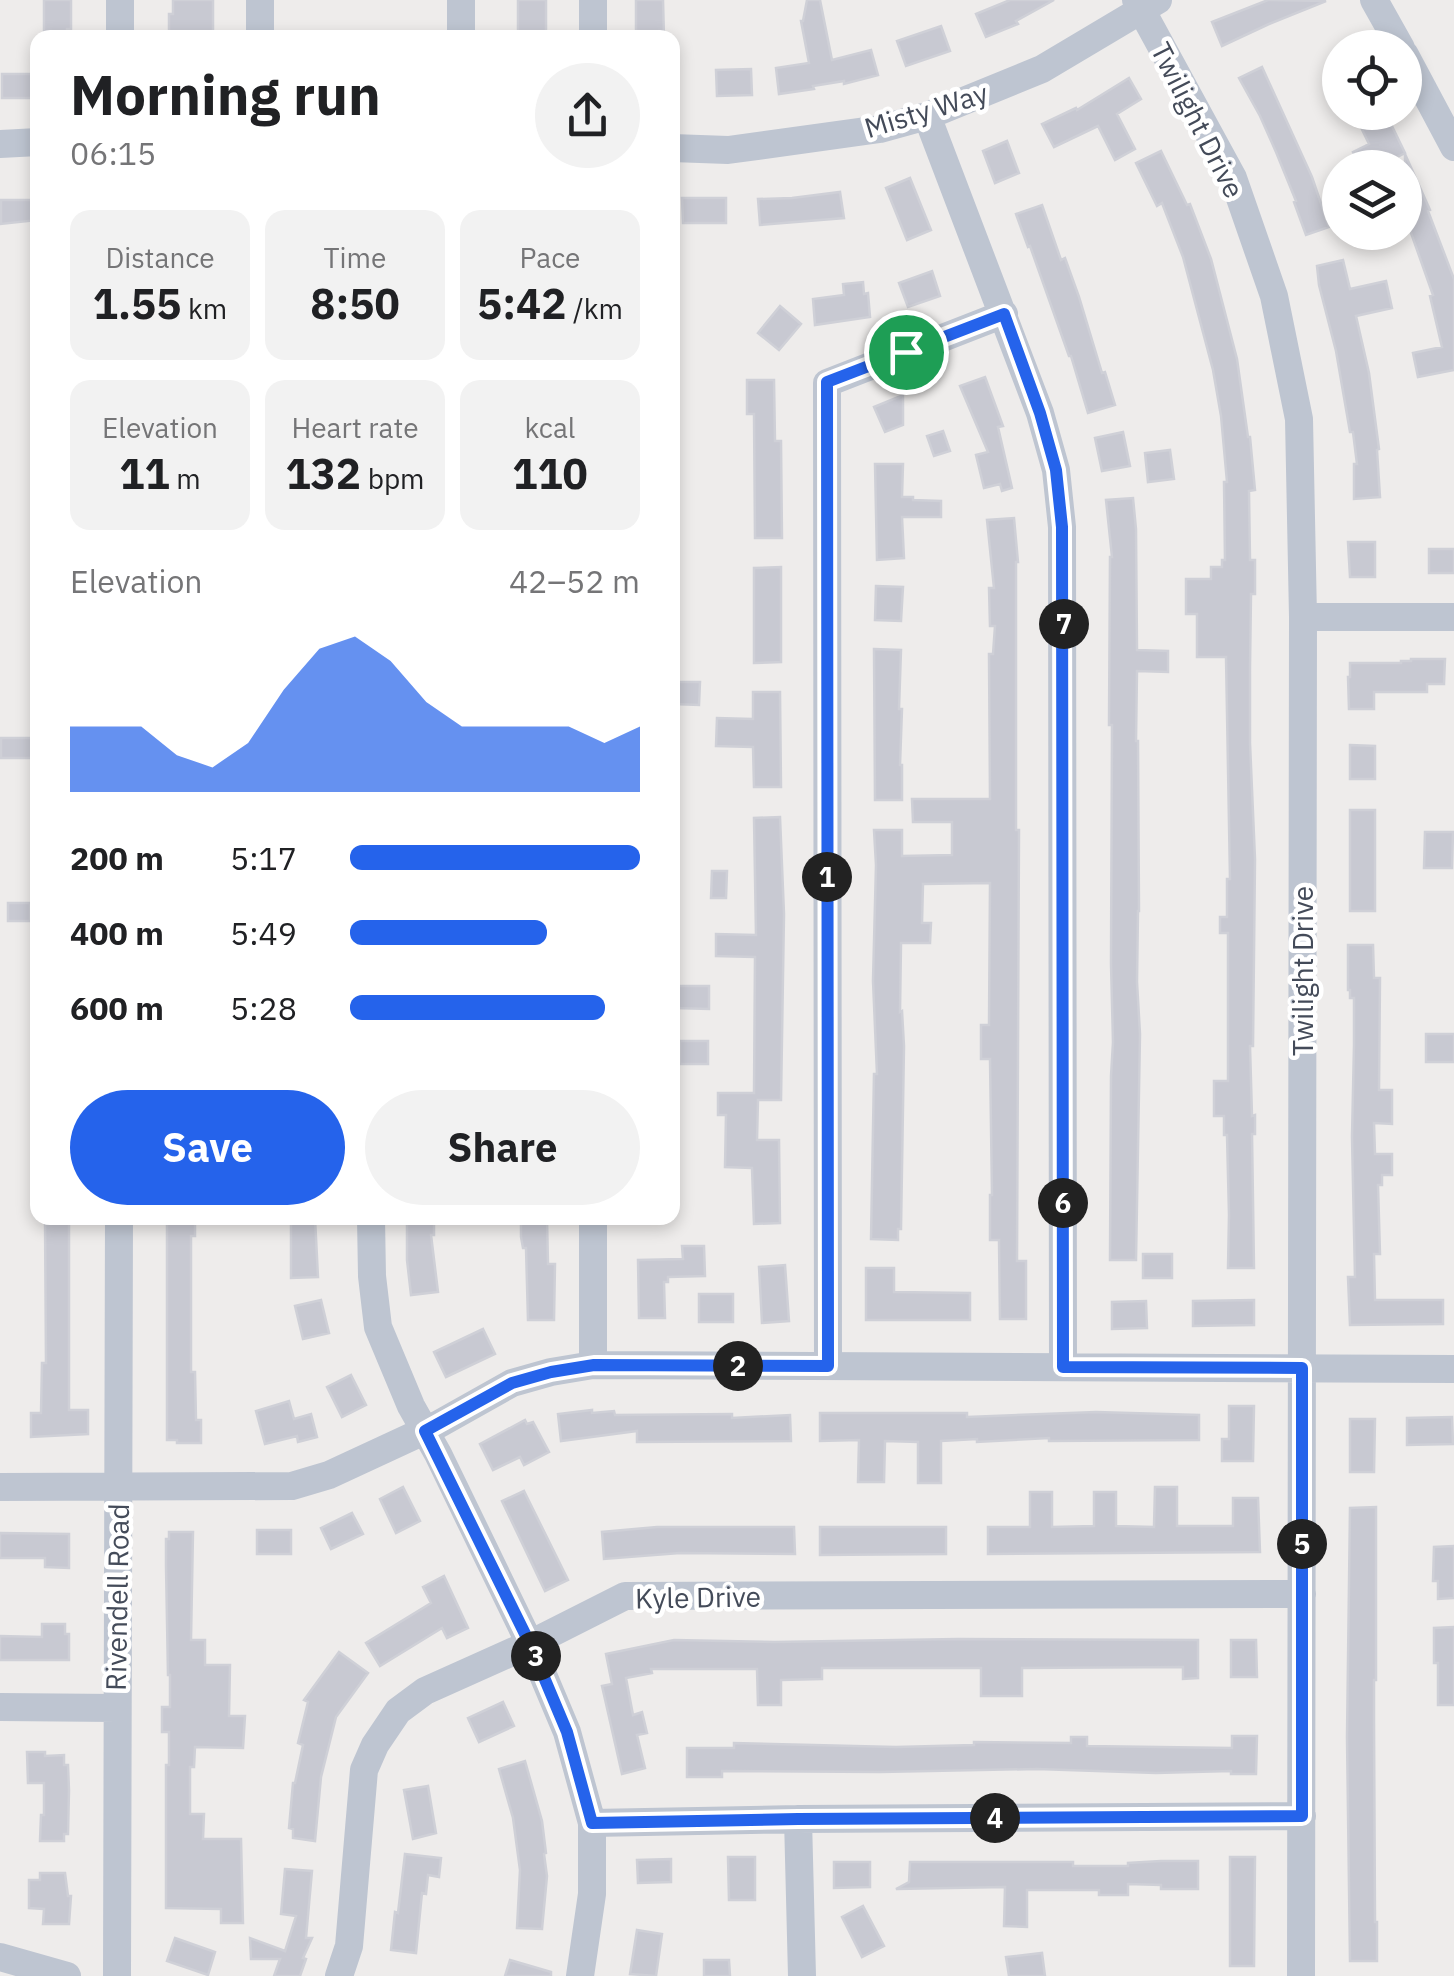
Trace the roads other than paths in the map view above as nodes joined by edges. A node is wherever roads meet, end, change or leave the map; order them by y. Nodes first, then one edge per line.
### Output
1 (120, 0) edge
2 (260, 0) edge
3 (461, 0) edge
4 (594, 0) edge
5 (1374, 0) edge
6 (1145, 3) edge
7 (120, 30) edge
8 (260, 30) edge
9 (461, 30) edge
10 (594, 30) edge
11 (1390, 30) edge
12 (1422, 88) edge
13 (927, 116) junction
14 (30, 142) edge
15 (0, 144) edge
16 (1454, 147) edge
17 (680, 148) edge
18 (1004, 314) junction
19 (1303, 617) junction
20 (1454, 617) edge
21 (119, 1225) edge
22 (371, 1225) edge
23 (593, 1225) edge
24 (594, 1365) junction
25 (828, 1366) junction
26 (1063, 1367) junction
27 (1302, 1368) junction
28 (1454, 1368) edge
29 (425, 1431) junction
30 (0, 1487) edge
31 (118, 1488) junction
32 (1302, 1594) junction
33 (530, 1644) junction
34 (0, 1707) edge
35 (116, 1708) junction
36 (1302, 1816) junction
37 (798, 1819) junction
38 (592, 1823) junction
39 (0, 1956) edge
40 (67, 1976) edge
41 (116, 1976) edge
42 (339, 1976) edge
43 (580, 1976) edge
44 (802, 1976) edge
45 (1301, 1976) edge

1 - 7 street
2 - 8 street
3 - 9 street
4 - 10 street
5 - 11 street
6 - 13 street, Misty Way
6 - 19 street, Twilight Drive
12 - 16 street
13 - 17 street, Misty Way
13 - 18 street
14 - 15 street
18 - 25 street
18 - 26 street
19 - 20 street
19 - 27 street, Twilight Drive
21 - 31 street, Rivendell Road
22 - 29 street
23 - 24 street
24 - 25 street
24 - 29 street
25 - 26 street
26 - 27 street
27 - 28 street
27 - 32 street, Twilight Drive
29 - 31 street
29 - 33 street
30 - 31 street
31 - 35 street, Rivendell Road
32 - 33 street, Kyle Drive
32 - 36 street, Twilight Drive
33 - 38 street
33 - 42 street, Kyle Drive
34 - 35 street
35 - 41 street, Rivendell Road
36 - 37 street
36 - 45 street, Twilight Drive
37 - 38 street
37 - 44 street
38 - 43 street
39 - 40 street

